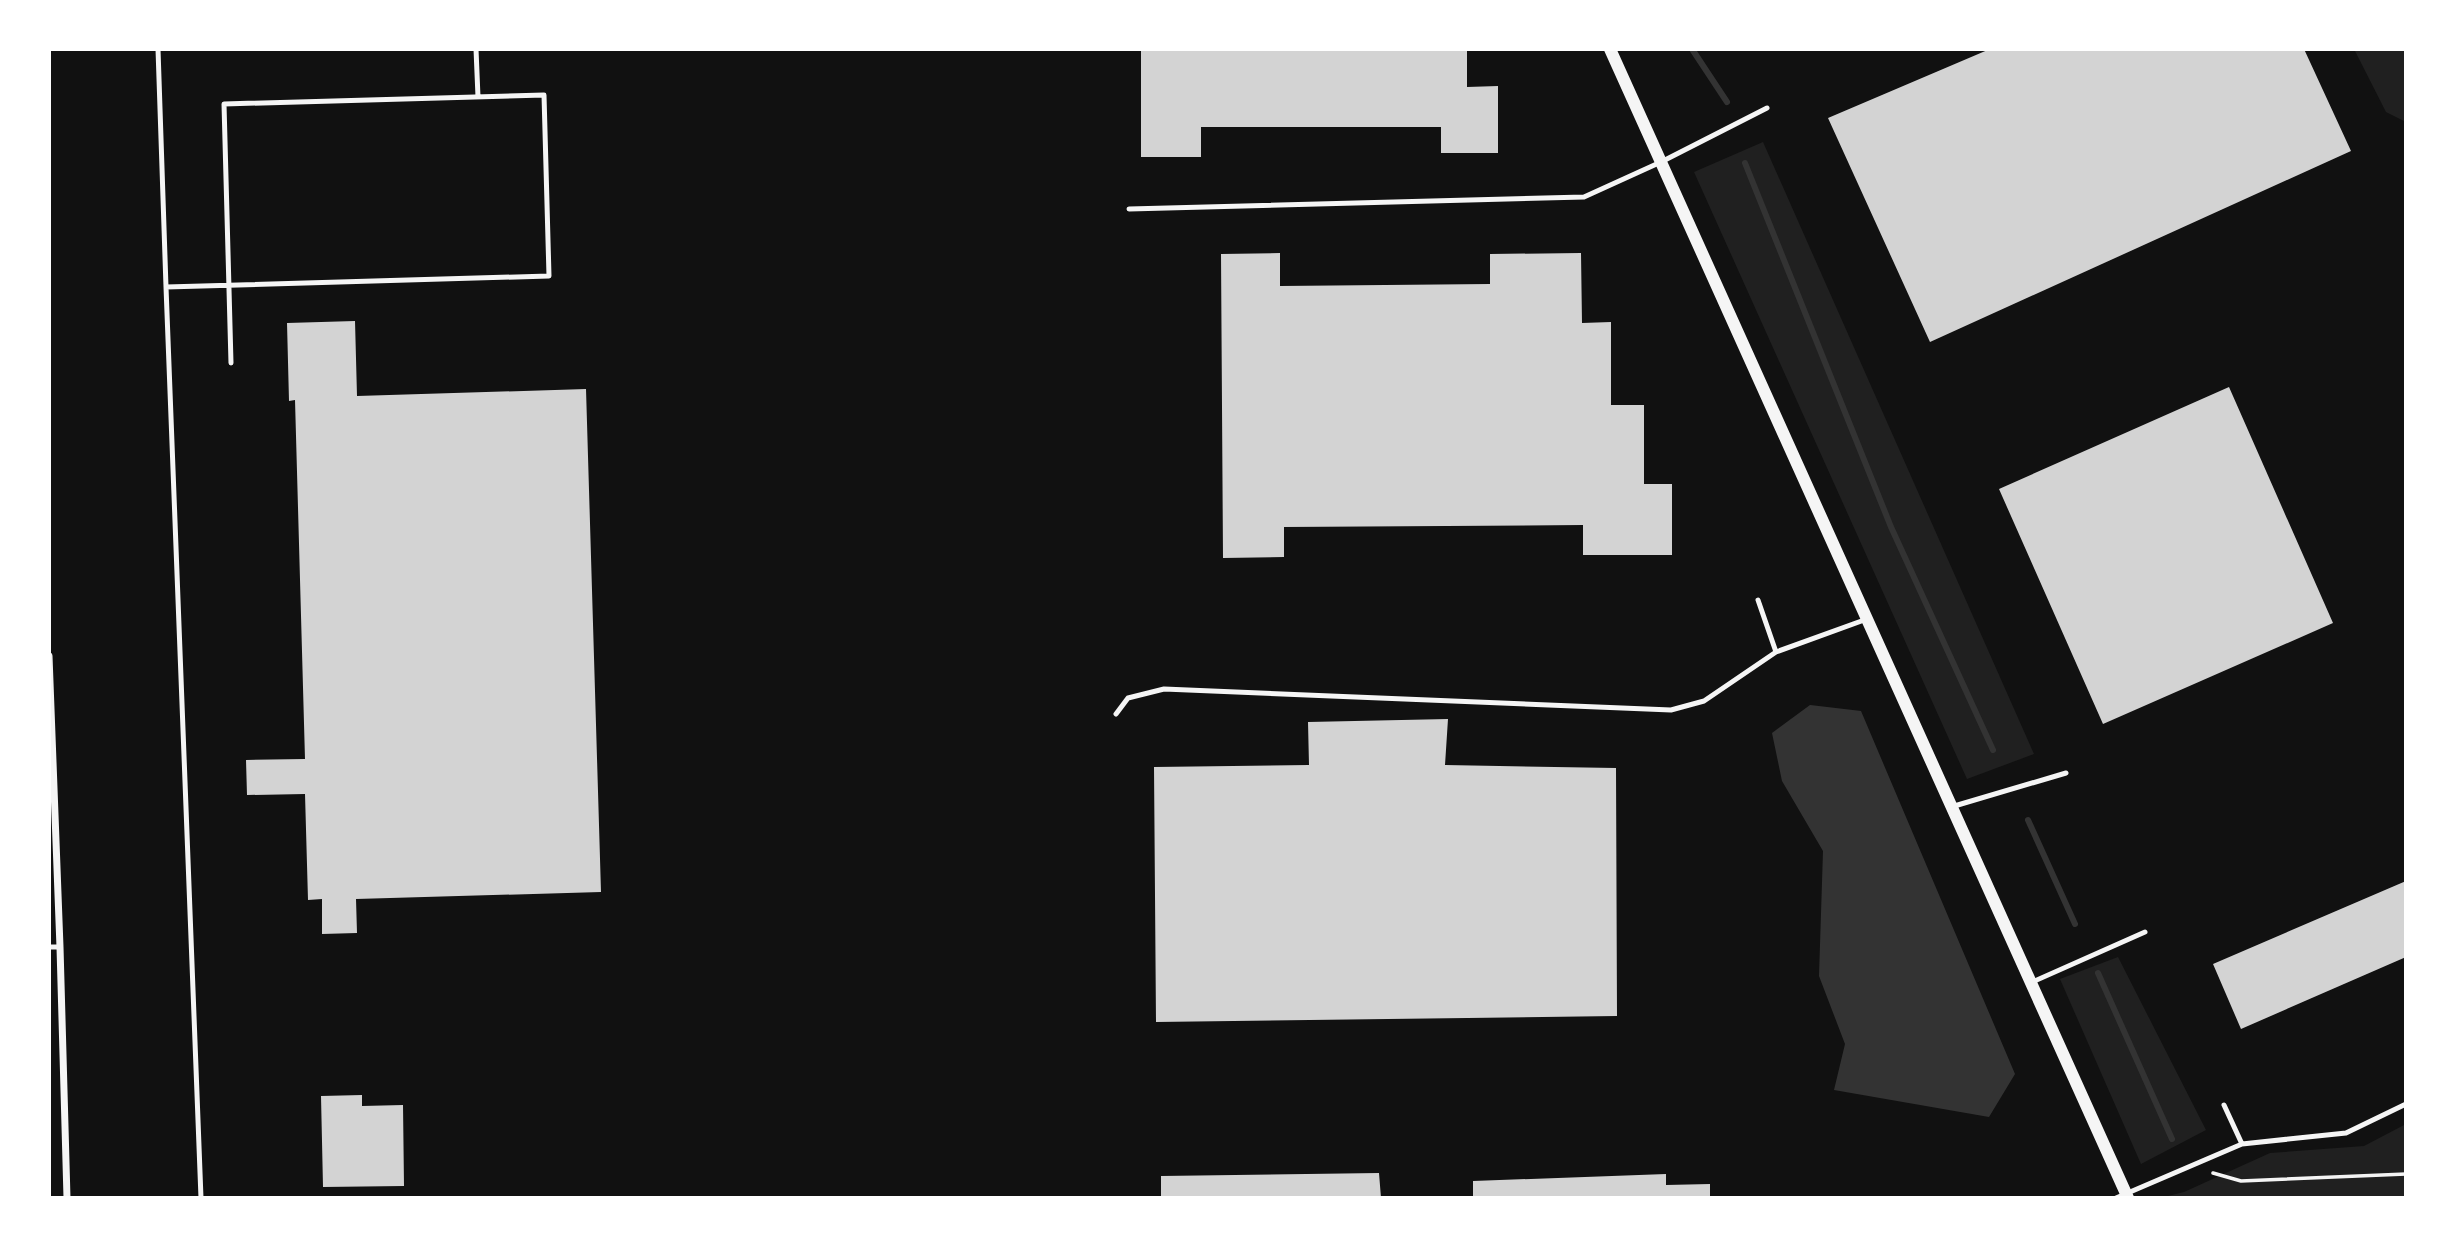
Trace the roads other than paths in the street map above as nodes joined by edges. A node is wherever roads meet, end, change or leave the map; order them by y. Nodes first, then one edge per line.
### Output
1 (159, 49) edge
2 (476, 49) edge
3 (1610, 49) edge
4 (478, 97) junction
5 (1767, 108) dead end
6 (1661, 162) junction
7 (1129, 209) dead end
8 (229, 285) junction
9 (166, 287) junction
10 (231, 363) dead end
11 (1758, 600) dead end
12 (1867, 620) junction
13 (1776, 652) junction
14 (49, 656) edge
15 (1116, 714) dead end
16 (2066, 773) dead end
17 (1951, 807) junction
18 (2145, 932) dead end
19 (49, 947) edge
20 (61, 947) junction
21 (2030, 983) junction
22 (2406, 1104) edge
23 (2224, 1105) dead end
24 (2242, 1144) junction
25 (2123, 1197) edge
26 (67, 1198) edge
27 (201, 1198) edge

1 - 9 lane
2 - 4 lane
3 - 6 street
4 - 8 lane
4 - 8 lane
5 - 6 lane
6 - 7 lane
6 - 12 street
8 - 9 lane
8 - 10 lane
9 - 27 lane
11 - 13 lane
12 - 13 lane
12 - 17 street
13 - 15 lane
14 - 20 street
16 - 17 lane
17 - 21 street
18 - 21 lane
19 - 20 lane
20 - 26 street
21 - 25 street
22 - 24 lane
23 - 24 lane
24 - 25 lane

